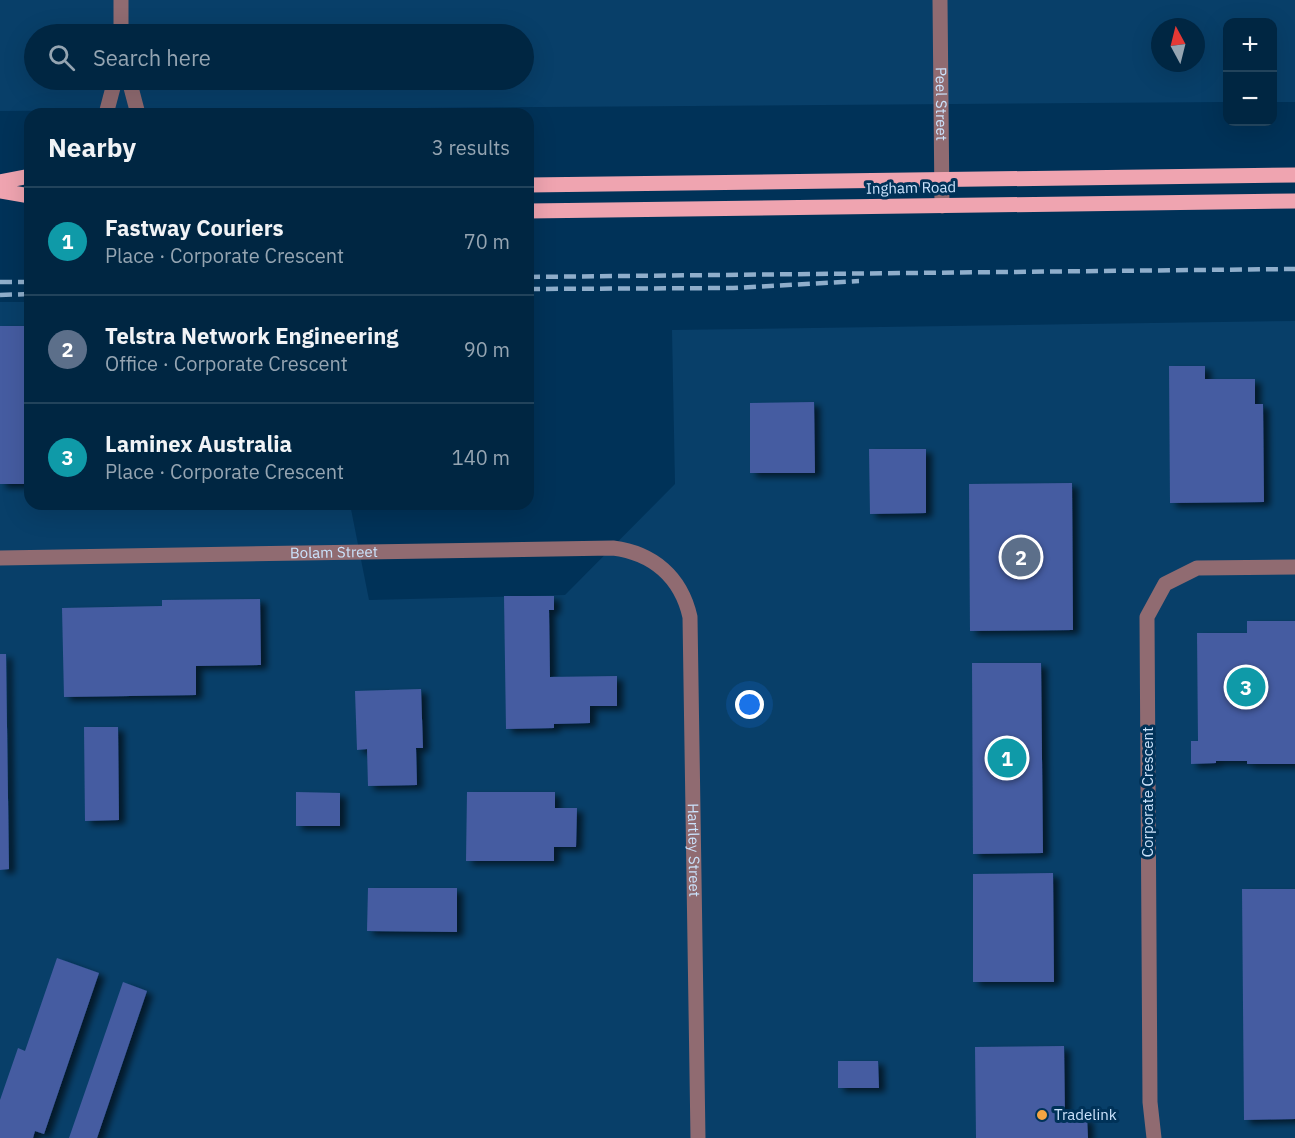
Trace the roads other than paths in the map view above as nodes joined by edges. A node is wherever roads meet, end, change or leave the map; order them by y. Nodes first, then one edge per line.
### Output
1 (121, 0) edge
2 (940, 0) edge
3 (121, 24) edge
4 (112, 90) edge
5 (132, 90) edge
6 (108, 108) edge
7 (136, 108) edge
8 (1295, 175) edge
9 (24, 177) edge
10 (942, 180) junction
11 (0, 182) edge
12 (534, 185) edge
13 (0, 191) edge
14 (24, 195) edge
15 (1295, 201) edge
16 (942, 206) junction
17 (534, 212) edge
18 (0, 558) edge
19 (1295, 567) edge
20 (664, 569) joint
21 (698, 1138) edge
22 (1154, 1138) edge

1 - 3 street
2 - 10 street, Peel Street
4 - 6 street
5 - 7 street
8 - 10 main road, Ingham Road
9 - 11 main road
10 - 12 main road, Ingham Road
10 - 16 street, Peel Street
13 - 14 main road
15 - 16 main road, Ingham Road
16 - 17 main road, Ingham Road
18 - 20 street, Bolam Street
19 - 22 street, Corporate Crescent
20 - 21 street, Hartley Street

